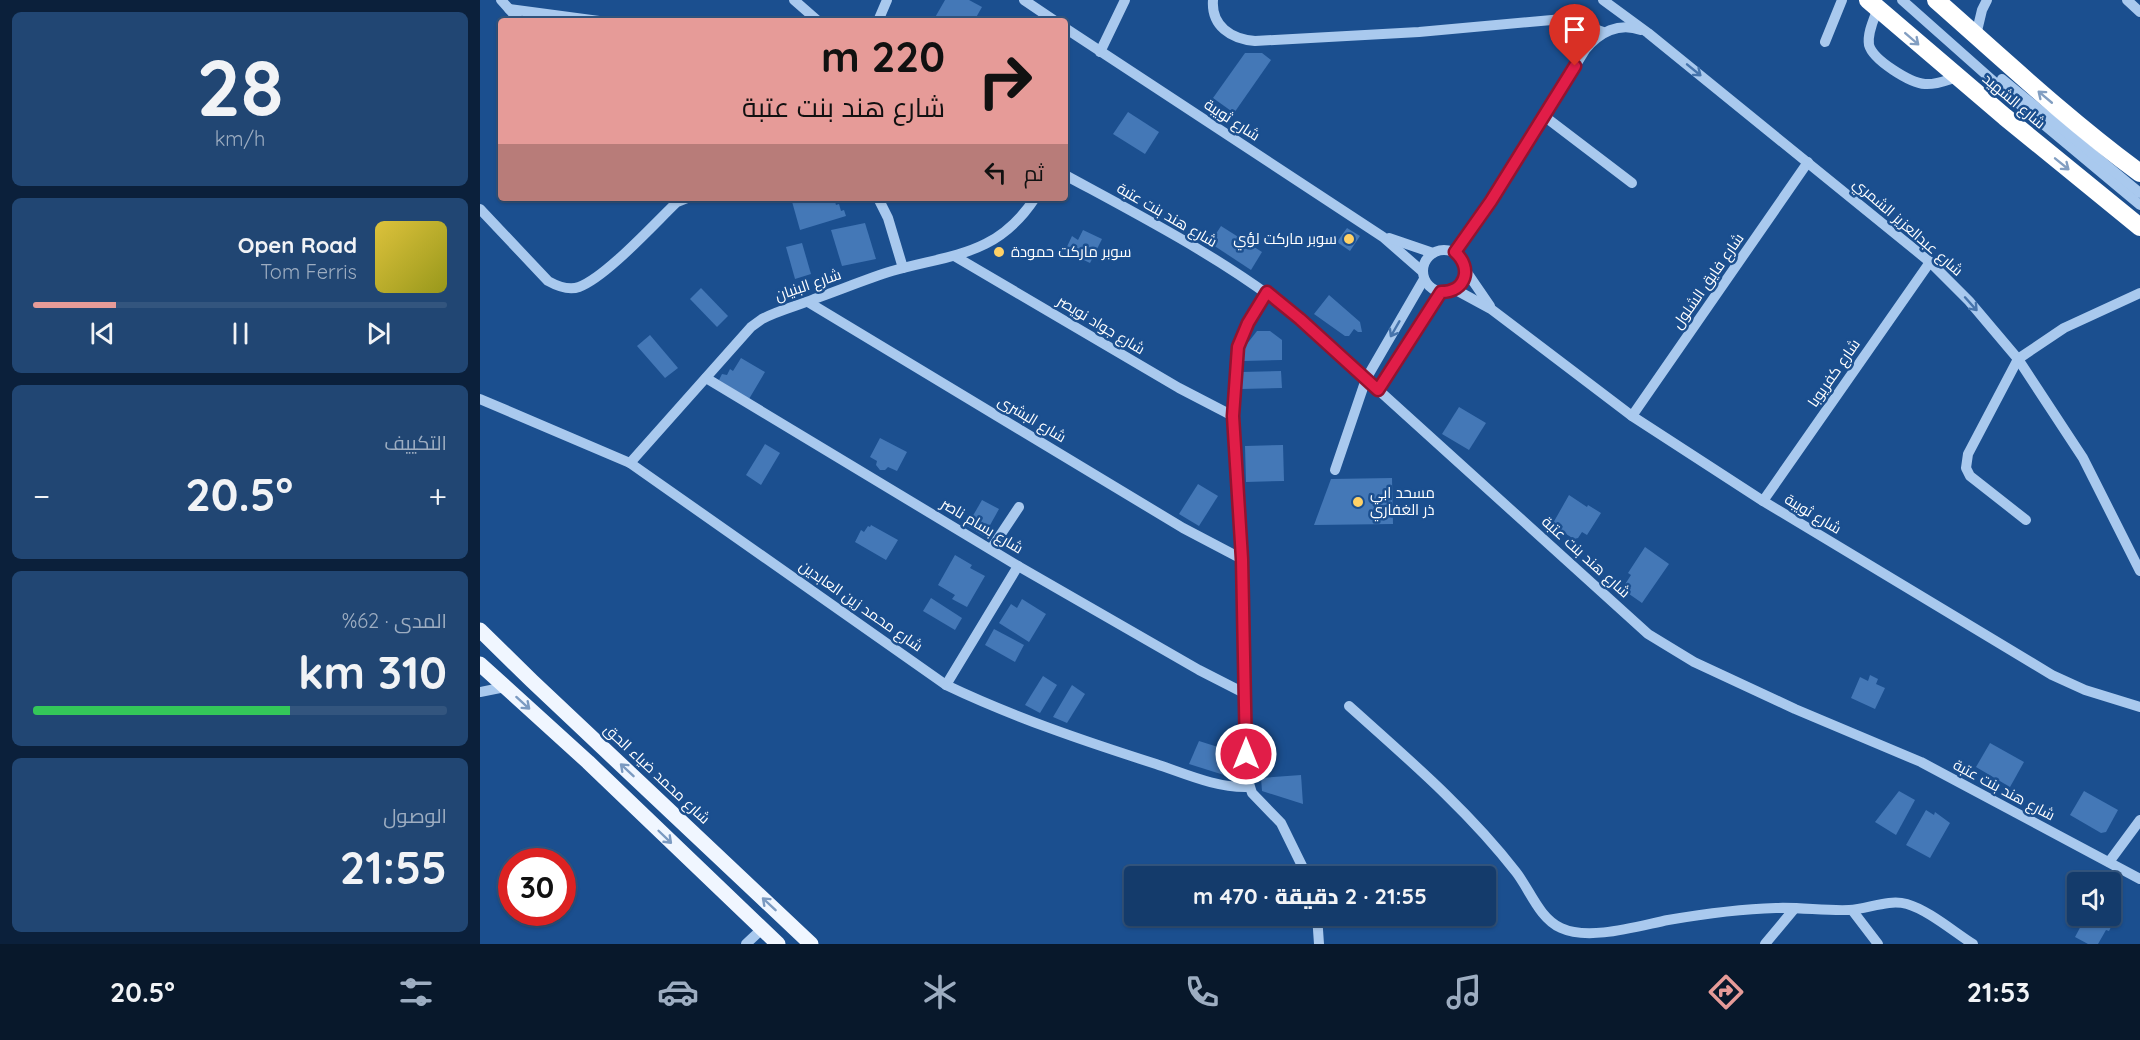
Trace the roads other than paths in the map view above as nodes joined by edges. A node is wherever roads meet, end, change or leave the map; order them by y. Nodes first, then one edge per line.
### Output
1 (501, 0) edge
2 (794, 0) edge
3 (887, 0) edge
4 (1024, 0) edge
5 (1125, 0) edge
6 (1213, 0) edge
7 (1603, 0) edge
8 (1842, 0) edge
9 (1902, 0) edge
10 (1912, 0) edge
11 (1936, 0) edge
12 (1987, 0) edge
13 (2127, 0) edge
14 (1873, 4) edge
15 (509, 9) junction
16 (2140, 12) edge
17 (517, 18) edge
18 (576, 18) edge
19 (815, 18) edge
20 (879, 18) edge
21 (1051, 18) edge
22 (1068, 30) edge
23 (1604, 32) junction
24 (1648, 33) junction
25 (1976, 34) junction
26 (1825, 42) dead end
27 (1100, 52) junction
28 (1957, 77) junction
29 (1544, 116) junction
30 (1808, 162) junction
31 (2140, 173) edge
32 (1068, 177) edge
33 (1632, 183) dead end
34 (2140, 193) edge
35 (677, 201) edge
36 (880, 201) edge
37 (1033, 201) edge
38 (2140, 205) edge
39 (480, 209) edge
40 (2140, 227) edge
41 (1383, 237) junction
42 (1455, 252) junction
43 (1433, 253) junction
44 (956, 257) junction
45 (1930, 262) junction
46 (903, 268) junction
47 (1466, 271) junction
48 (1423, 275) junction
49 (1456, 290) junction
50 (1267, 292) junction
51 (1441, 292) junction
52 (2140, 293) edge
53 (808, 302) junction
54 (1491, 309) junction
55 (2018, 359) junction
56 (706, 378) junction
57 (1366, 379) junction
58 (1378, 390) junction
59 (480, 399) edge
60 (1233, 416) junction
61 (1632, 416) junction
62 (630, 463) junction
63 (1335, 470) dead end
64 (1763, 501) junction
65 (1019, 507) dead end
66 (2026, 520) dead end
67 (992, 549) junction
68 (1242, 559) junction
69 (1018, 566) junction
70 (2140, 571) edge
71 (480, 630) edge
72 (480, 664) edge
73 (946, 685) junction
74 (505, 687) junction
75 (480, 692) edge
76 (1246, 694) junction
77 (1349, 706) dead end
78 (2140, 707) edge
79 (1248, 787) junction
80 (2140, 820) edge
81 (2109, 862) junction
82 (1302, 866) edge
83 (2140, 879) edge
84 (1796, 908) junction
85 (1852, 910) junction
86 (1318, 926) edge
87 (762, 929) junction
88 (746, 944) edge
89 (778, 944) edge
90 (811, 944) edge
91 (1319, 944) edge
92 (1765, 944) edge
93 (1878, 944) edge
94 (1973, 944) edge

1 - 15 street
2 - 19 street
3 - 20 street
4 - 21 street
5 - 27 street
6 - 23 street
7 - 24 street, شارع عبدالعزيز الشمري
8 - 26 street
9 - 38 street
10 - 34 street
11 - 25 highway, شارع الشهيد
12 - 25 street
13 - 16 street
14 -> 28 highway, شارع الشهيد
14 - 28 street
15 - 17 street
15 - 18 street
22 - 27 street, شارع ثويبة
23 - 24 street
23 - 29 street
24 -> 30 street, شارع عبدالعزيز الشمري
31 -> 25 highway, شارع الشهيد
27 - 41 street, شارع ثويبة
28 -> 40 highway, شارع الشهيد
29 - 33 street
29 - 42 street
30 - 45 street, شارع عبدالعزيز الشمري
30 - 61 street, شارع فايق الشلول
32 - 50 street, شارع هند بنت عتبة
35 - 39 street
36 - 46 street
37 - 44 street, شارع البنيان
41 - 43 street, شارع ثويبة
41 - 48 street, شارع ثويبة
42 - 43 street
42 - 47 street
43 - 48 street
44 - 46 street, شارع البنيان
44 - 60 street, شارع جواد نويصر
45 -> 55 street, شارع عبدالعزيز الشمري
45 - 64 street, شارع كفريوبا
46 - 53 street, شارع البنيان
47 - 49 street
47 - 54 street, شارع ثويبة
48 - 51 street
48 -> 57 street
49 - 51 street
49 - 54 street, شارع ثويبة
50 - 57 street, شارع هند بنت عتبة
50 - 60 street
51 - 58 street
52 - 55 street
53 - 56 street, شارع البنيان
53 - 68 street, شارع البشرى
54 - 61 street, شارع ثويبة
55 - 66 street
55 - 70 street, شارع عبدالعزيز الشمري
56 - 62 street, شارع البنيان
56 - 67 street, شارع بسام ناصر
57 - 58 street, شارع هند بنت عتبة
57 - 63 street
58 - 81 street, شارع هند بنت عتبة
59 - 62 street, شارع محمد زين العابدين
60 - 68 street
61 - 64 street, شارع ثويبة
62 - 73 street, شارع محمد زين العابدين
64 - 78 street, شارع ثويبة
65 - 67 street
67 - 69 street, شارع بسام ناصر
68 - 76 street
69 - 73 street
69 - 76 street, شارع بسام ناصر
90 -> 71 main road, شارع محمد ضياء الحق
72 - 74 main road
73 - 79 street, شارع محمد زين العابدين
74 - 75 street
74 -> 87 main road
76 - 79 street
77 - 84 street
79 - 82 street
80 - 81 street
81 - 83 street, شارع هند بنت عتبة
84 - 85 street
84 - 92 street
85 - 93 street
85 - 94 street
86 - 91 street
87 - 88 street
87 - 89 main road

